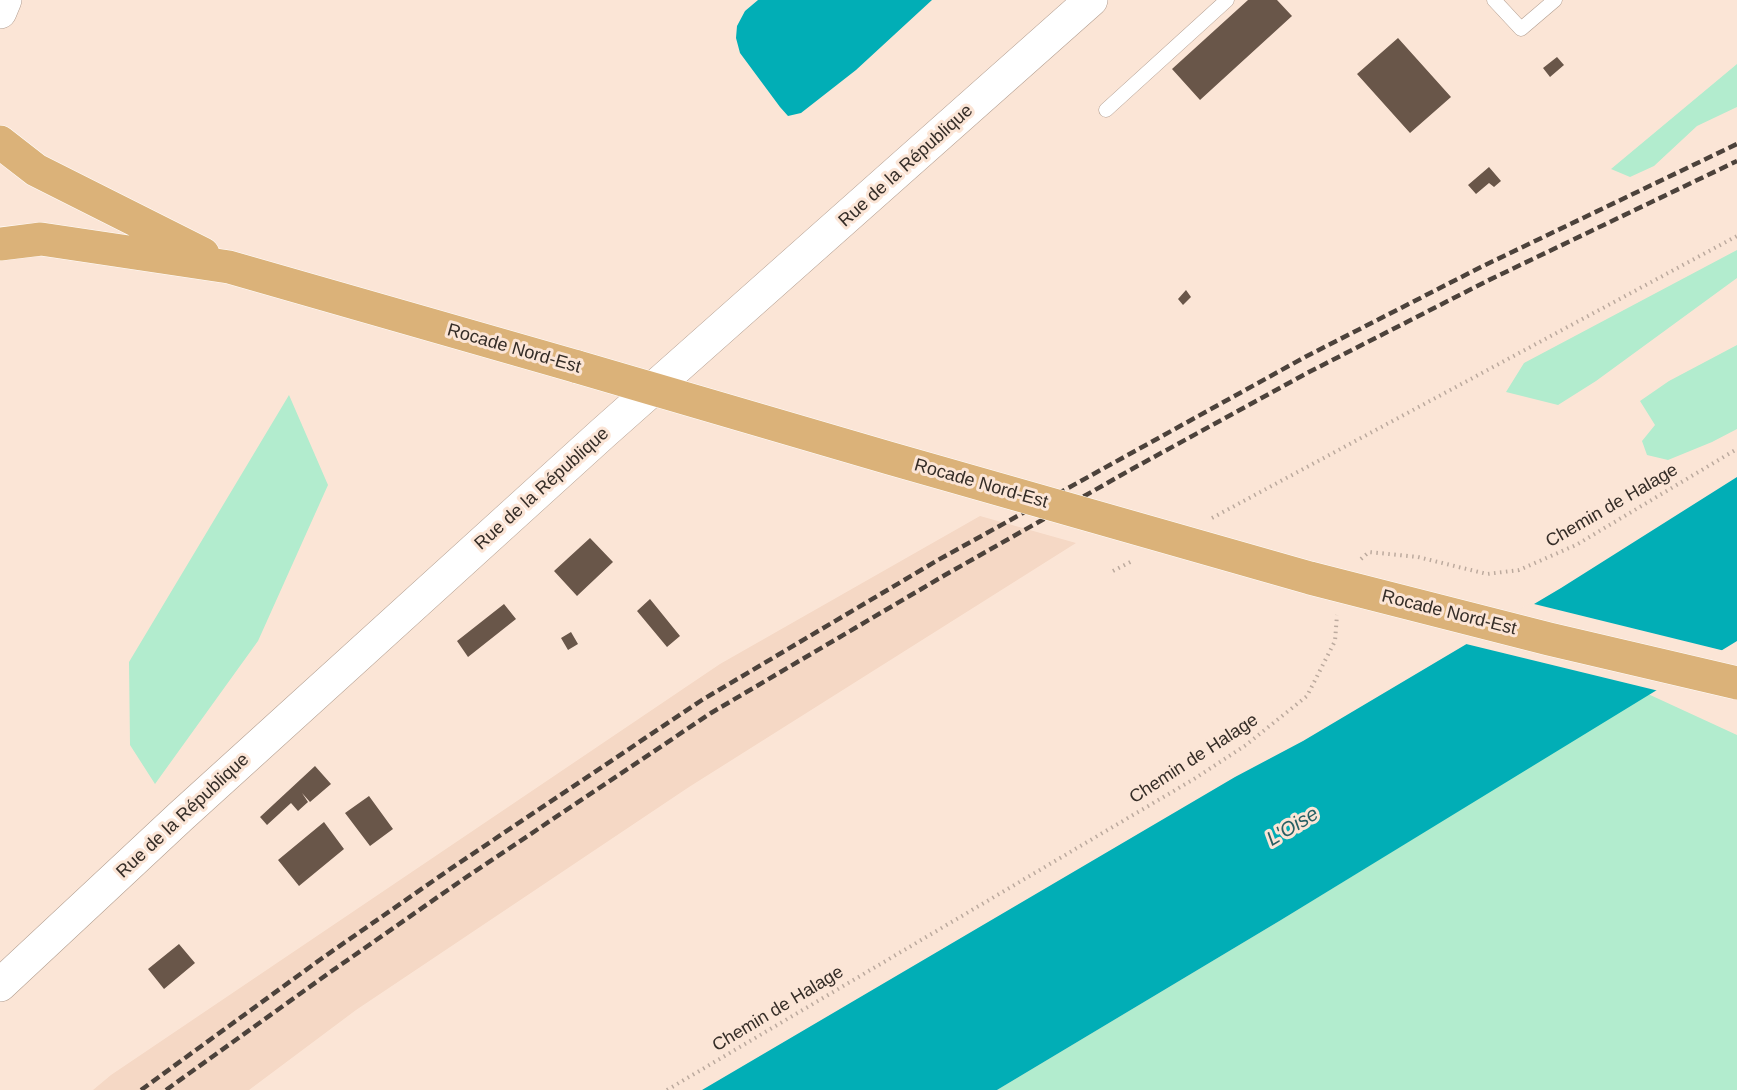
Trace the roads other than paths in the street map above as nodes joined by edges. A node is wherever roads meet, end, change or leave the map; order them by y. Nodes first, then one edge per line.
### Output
1 (5, 0) edge
2 (1091, 0) edge
3 (1227, 0) edge
4 (1494, 0) edge
5 (1555, 0) edge
6 (0, 12) edge
7 (1106, 110) dead end
8 (0, 142) edge
9 (0, 244) edge
10 (229, 267) junction
11 (1737, 683) edge
12 (0, 985) edge

1 - 6 main road
2 - 12 main road, Rue de la République
3 - 7 lane
4 - 5 lane
8 - 10 main road, Rocade Nord-Est
9 - 10 main road, Rocade Nord-Est
10 - 11 main road, Rocade Nord-Est, bridge

